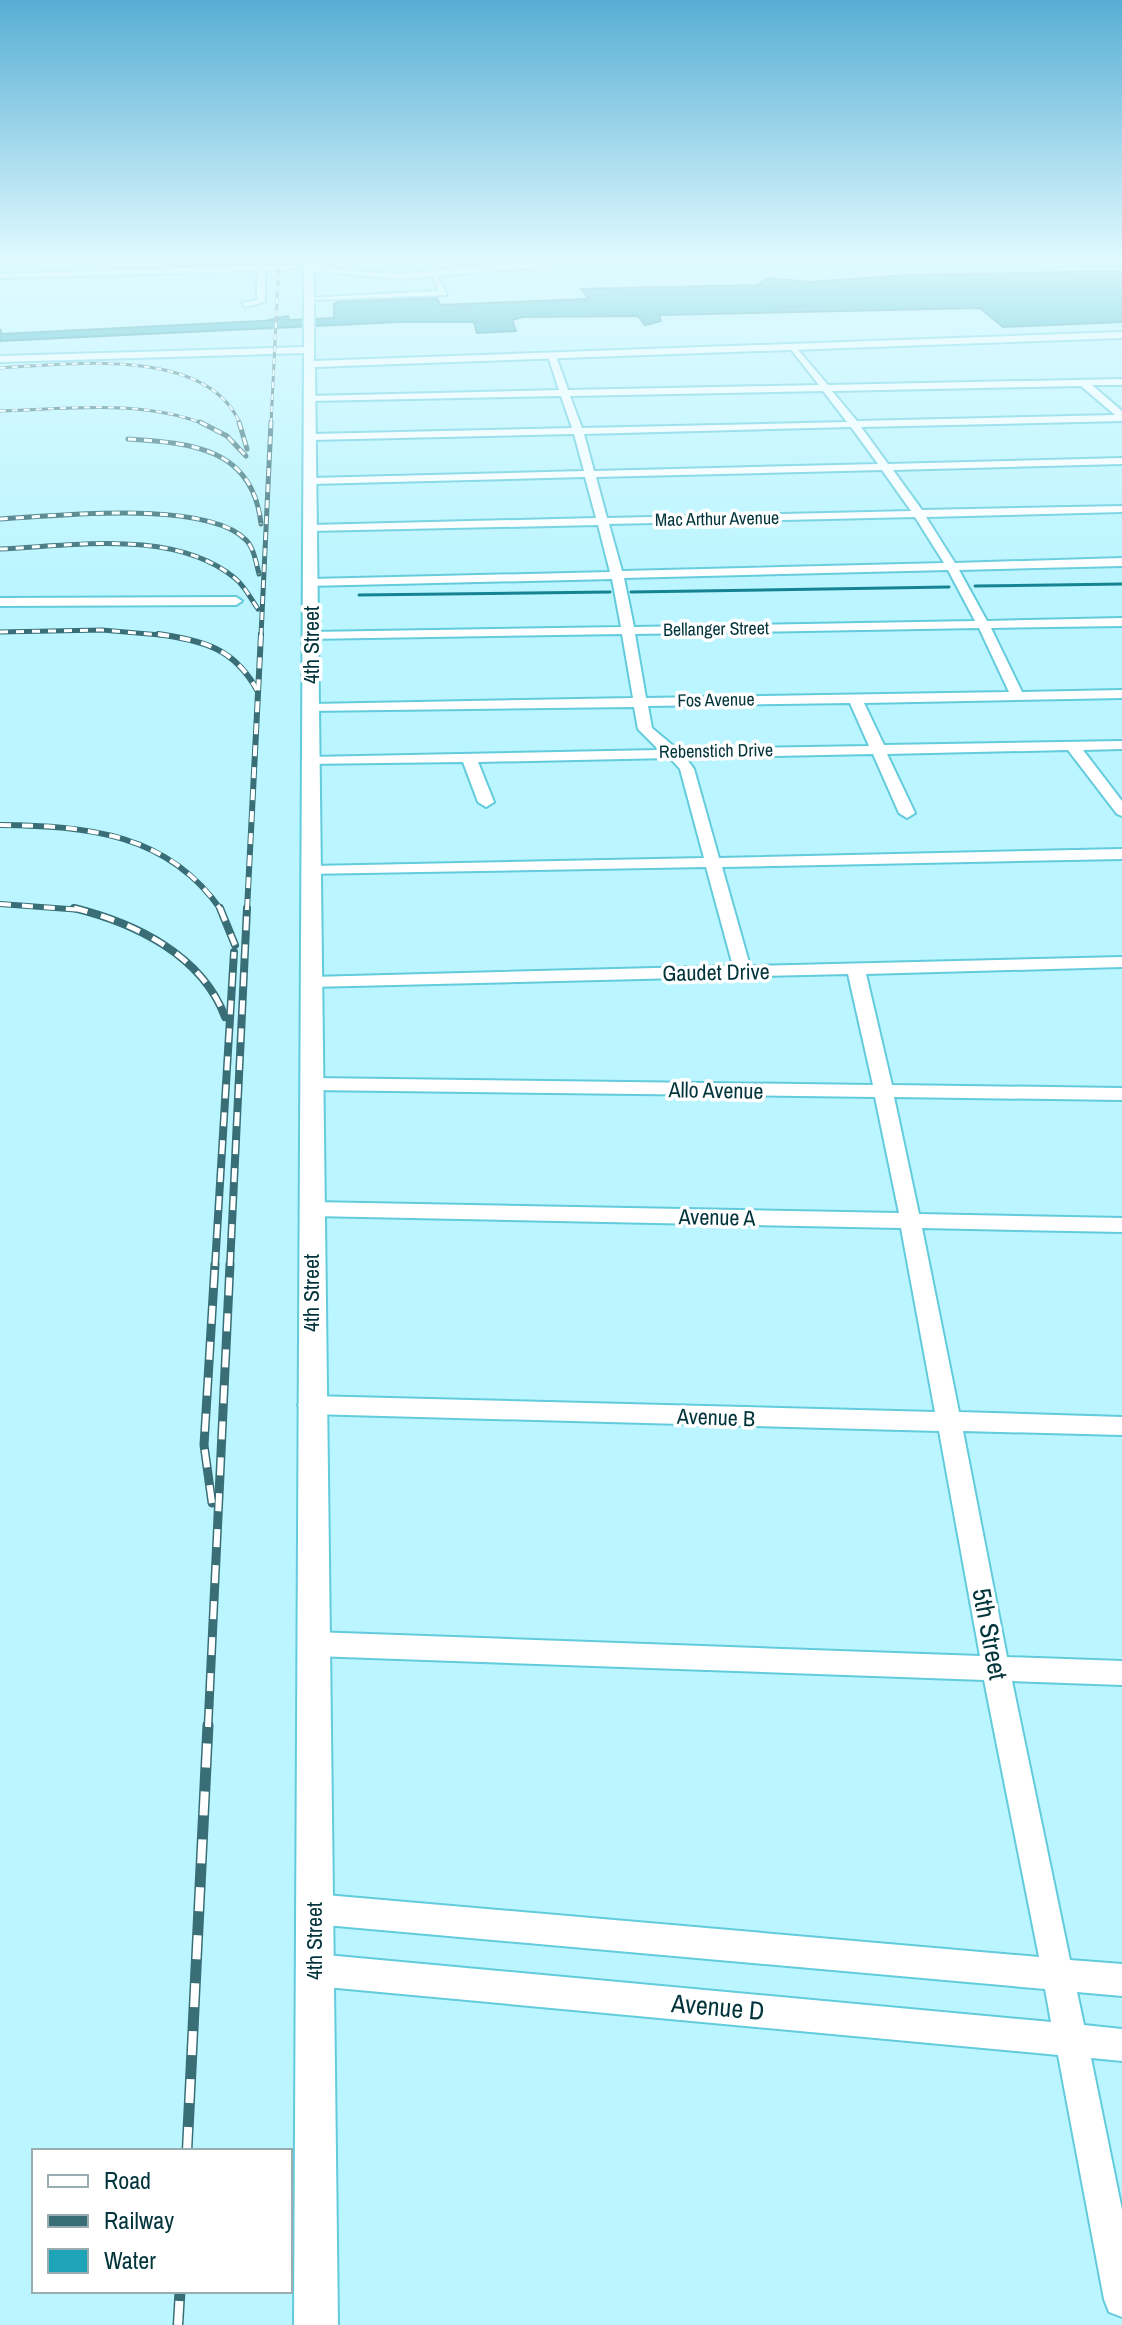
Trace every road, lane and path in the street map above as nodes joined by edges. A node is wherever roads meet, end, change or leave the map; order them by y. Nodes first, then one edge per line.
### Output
1 (311, 368) edge
2 (557, 368) edge
3 (810, 368) edge
4 (1122, 382) edge
5 (1084, 383) junction
6 (827, 389) junction
7 (567, 394) junction
8 (311, 398) junction
9 (1122, 417) edge
10 (855, 425) junction
11 (578, 431) junction
12 (311, 437) junction
13 (1122, 461) edge
14 (883, 466) junction
15 (589, 473) junction
16 (311, 481) junction
17 (1122, 509) edge
18 (916, 514) junction
19 (602, 522) junction
20 (311, 528) junction
21 (1122, 562) edge
22 (949, 566) junction
23 (617, 576) junction
24 (311, 583) junction
25 (236, 601) dead end
26 (0, 602) edge
27 (1122, 622) edge
28 (983, 624) junction
29 (629, 631) junction
30 (311, 636) junction
31 (1122, 694) edge
32 (1018, 696) junction
33 (855, 698) junction
34 (641, 702) junction
35 (311, 708) junction
36 (1122, 745) edge
37 (1072, 746) junction
38 (878, 749) junction
39 (671, 752) junction
40 (468, 756) junction
41 (310, 761) junction
42 (486, 802) dead end
43 (1122, 811) edge
44 (907, 813) dead end
45 (1122, 854) edge
46 (711, 864) junction
47 (311, 871) junction
48 (1122, 962) edge
49 (856, 970) junction
50 (743, 971) junction
51 (311, 982) junction
52 (310, 1084) junction
53 (886, 1093) junction
54 (1122, 1094) edge
55 (312, 1209) junction
56 (913, 1221) junction
57 (1122, 1225) edge
58 (310, 1405) junction
59 (950, 1422) junction
60 (1122, 1426) edge
61 (314, 1644) junction
62 (996, 1670) junction
63 (1122, 1673) edge
64 (314, 1909) junction
65 (315, 1970) junction
66 (1060, 1974) junction
67 (1122, 1980) edge
68 (1073, 2040) junction
69 (1122, 2045) edge
70 (1122, 2299) edge
71 (316, 2325) edge

1 - 8 main road, 4th Street
2 - 7 street
3 - 6 street
4 - 5 street
5 - 6 street
5 - 9 street
6 - 7 street
6 - 10 street
7 - 8 street
7 - 11 street
8 - 12 main road, 4th Street
9 - 10 street
10 - 11 street
10 - 14 street
11 - 12 street
11 - 15 street
12 - 16 main road, 4th Street
13 - 14 street
14 - 15 street
14 - 18 street
15 - 16 street
15 - 19 street
16 - 20 main road, 4th Street
17 - 18 street, Mac Arthur Avenue
18 - 19 street, Mac Arthur Avenue
18 - 22 street
19 - 20 street, Mac Arthur Avenue
19 - 23 street
20 - 24 main road, 4th Street
21 - 22 street
22 - 23 street
22 - 28 street
23 - 24 street
23 - 29 street
24 - 30 main road, 4th Street
25 - 26 street
27 - 28 street, Bellanger Street
28 - 29 street, Bellanger Street
28 - 32 street
29 - 30 street, Bellanger Street
29 - 34 street
30 - 35 main road, 4th Street
31 - 32 street, Fos Avenue
32 - 33 street, Fos Avenue
33 - 34 street, Fos Avenue
33 - 38 street
34 - 35 street, Fos Avenue
34 - 39 street
35 - 41 main road, 4th Street
36 - 37 street, Rebenstich Drive
37 - 38 street, Rebenstich Drive
37 - 43 street
38 - 39 street, Rebenstich Drive
38 - 44 street
39 - 40 street, Rebenstich Drive
39 - 46 street
40 - 41 street, Rebenstich Drive
40 - 42 street
41 - 47 main road, 4th Street
45 - 46 street
46 - 47 street
46 - 50 street
47 - 51 main road, 4th Street
48 - 49 street, Gaudet Drive
49 - 50 street, Gaudet Drive
49 - 53 street, 5th Street
50 - 51 street, Gaudet Drive
51 - 52 main road, 4th Street
52 - 53 street, Allo Avenue
52 - 55 main road, 4th Street
53 - 54 street, Allo Avenue
53 - 56 street, 5th Street
55 - 56 street, Avenue A
55 - 58 main road, 4th Street
56 - 57 street, Avenue A
56 - 59 street, 5th Street
58 - 59 street, Avenue B
58 - 61 main road, 4th Street
59 - 60 street, Avenue B
59 - 62 street, 5th Street
61 - 62 street
61 - 64 main road, 4th Street
62 - 63 street
62 - 66 street, 5th Street
64 - 65 main road, 4th Street
64 - 66 street
65 - 68 street, Avenue D
65 - 71 main road, 4th Street
66 - 67 street
66 - 68 street, 5th Street
68 - 69 street, Avenue D
68 - 70 street, 5th Street

